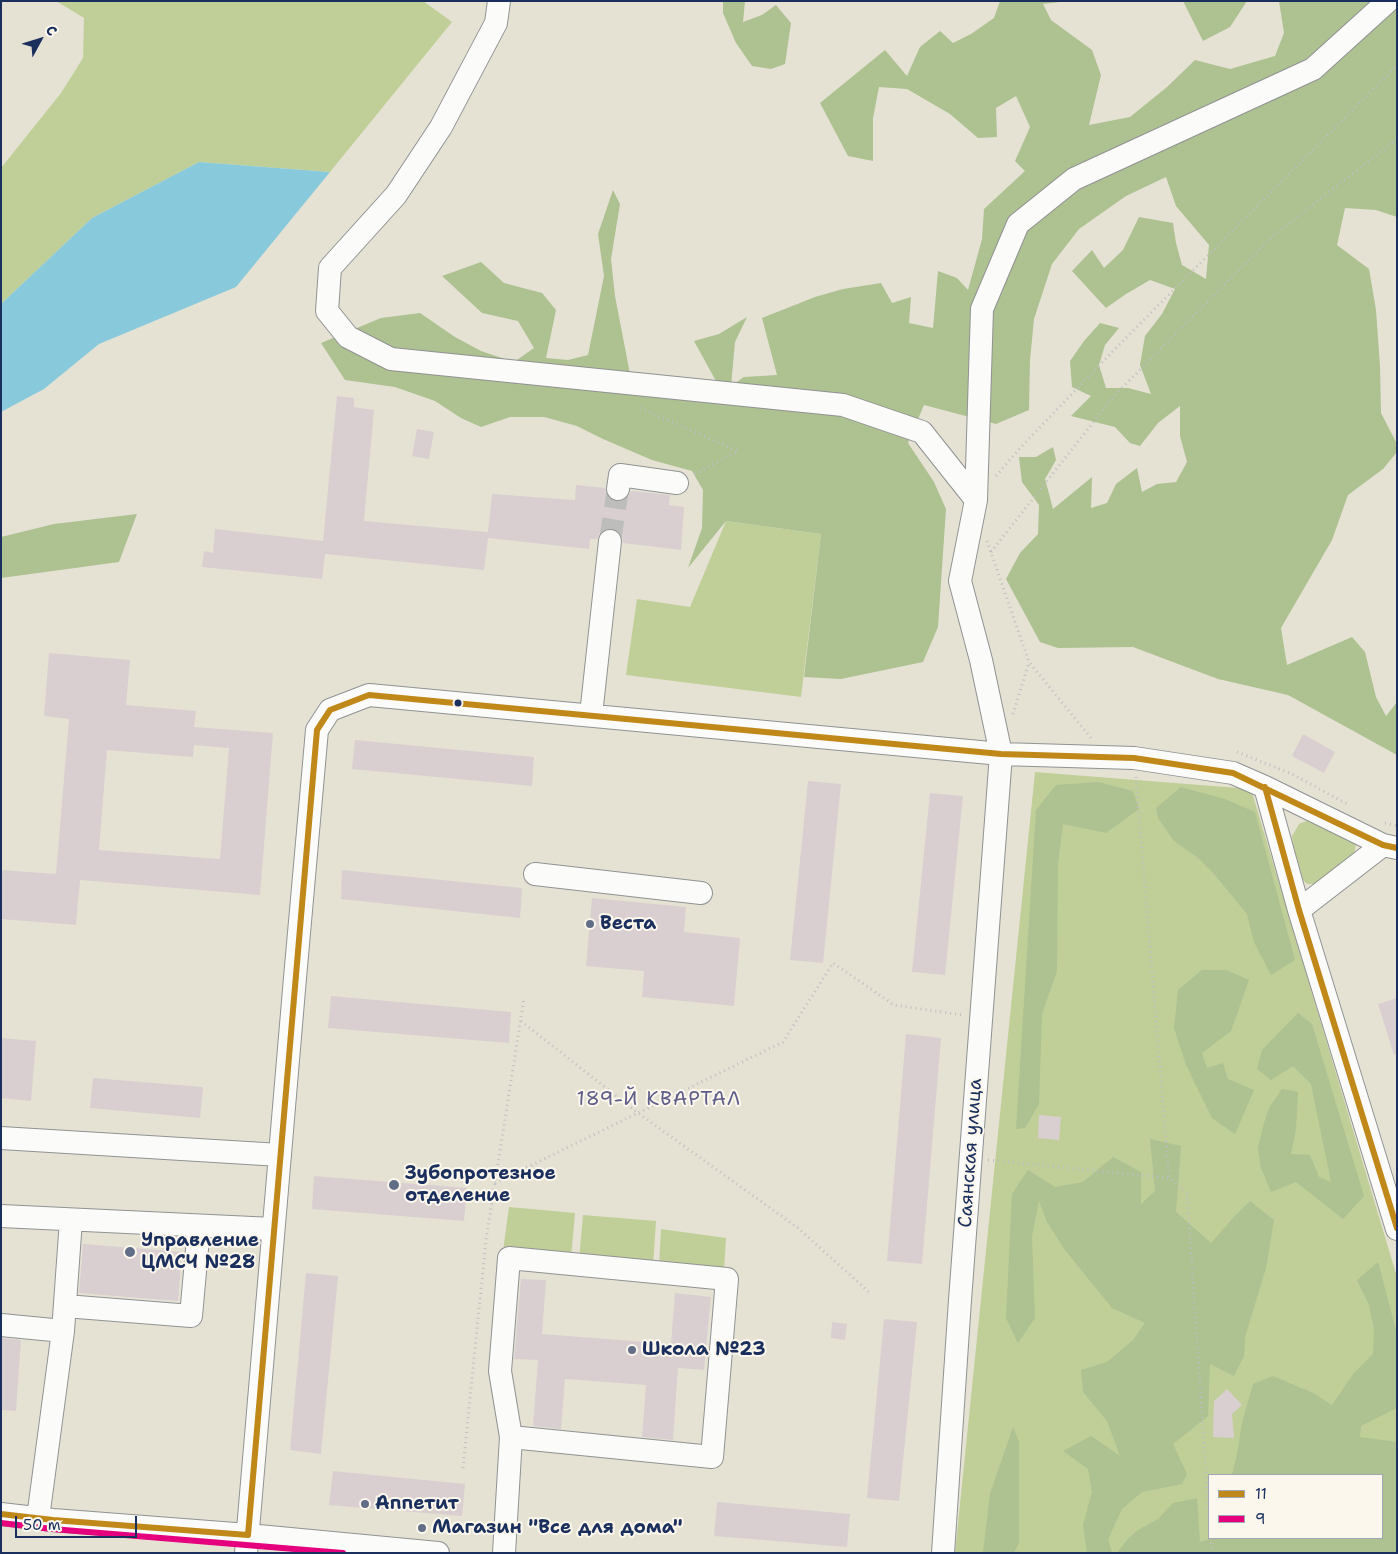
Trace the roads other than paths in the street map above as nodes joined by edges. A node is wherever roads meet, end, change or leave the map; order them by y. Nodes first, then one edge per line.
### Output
1 (500, 1) edge
2 (1388, 1) edge
3 (677, 483) road end
4 (618, 489) tunnel mouth
5 (976, 500) junction
6 (610, 541) tunnel mouth
7 (592, 715) junction
8 (1001, 754) junction
9 (1266, 787) junction
10 (1390, 847) edge
11 (535, 874) dead end
12 (701, 893) dead end
13 (1298, 910) junction
14 (1, 1138) edge
15 (280, 1155) junction
16 (1, 1216) edge
17 (71, 1220) junction
18 (199, 1227) junction
19 (273, 1229) junction
20 (1397, 1229) edge
21 (65, 1306) junction
22 (1, 1325) edge
23 (63, 1331) junction
24 (511, 1437) junction
25 (1, 1514) edge
26 (38, 1518) junction
27 (247, 1544) edge
28 (438, 1553) edge
29 (504, 1553) edge
30 (943, 1553) edge

1 - 5 street
2 - 5 street, Саянская улица
3 - 4 street
5 - 8 street, Саянская улица
6 - 7 street
7 - 8 street
7 - 15 street
8 - 9 street
8 - 30 street, Саянская улица
9 - 10 street
9 - 13 street
10 - 13 street
11 - 12 street
13 - 20 street
14 - 15 street
15 - 19 street
16 - 17 street
17 - 18 street
17 - 21 street
18 - 19 street
18 - 21 street
19 - 27 street
21 - 23 street
22 - 23 street
23 - 26 street
24 - 24 street
24 - 29 street
25 - 26 street
26 - 27 street
27 - 28 street

